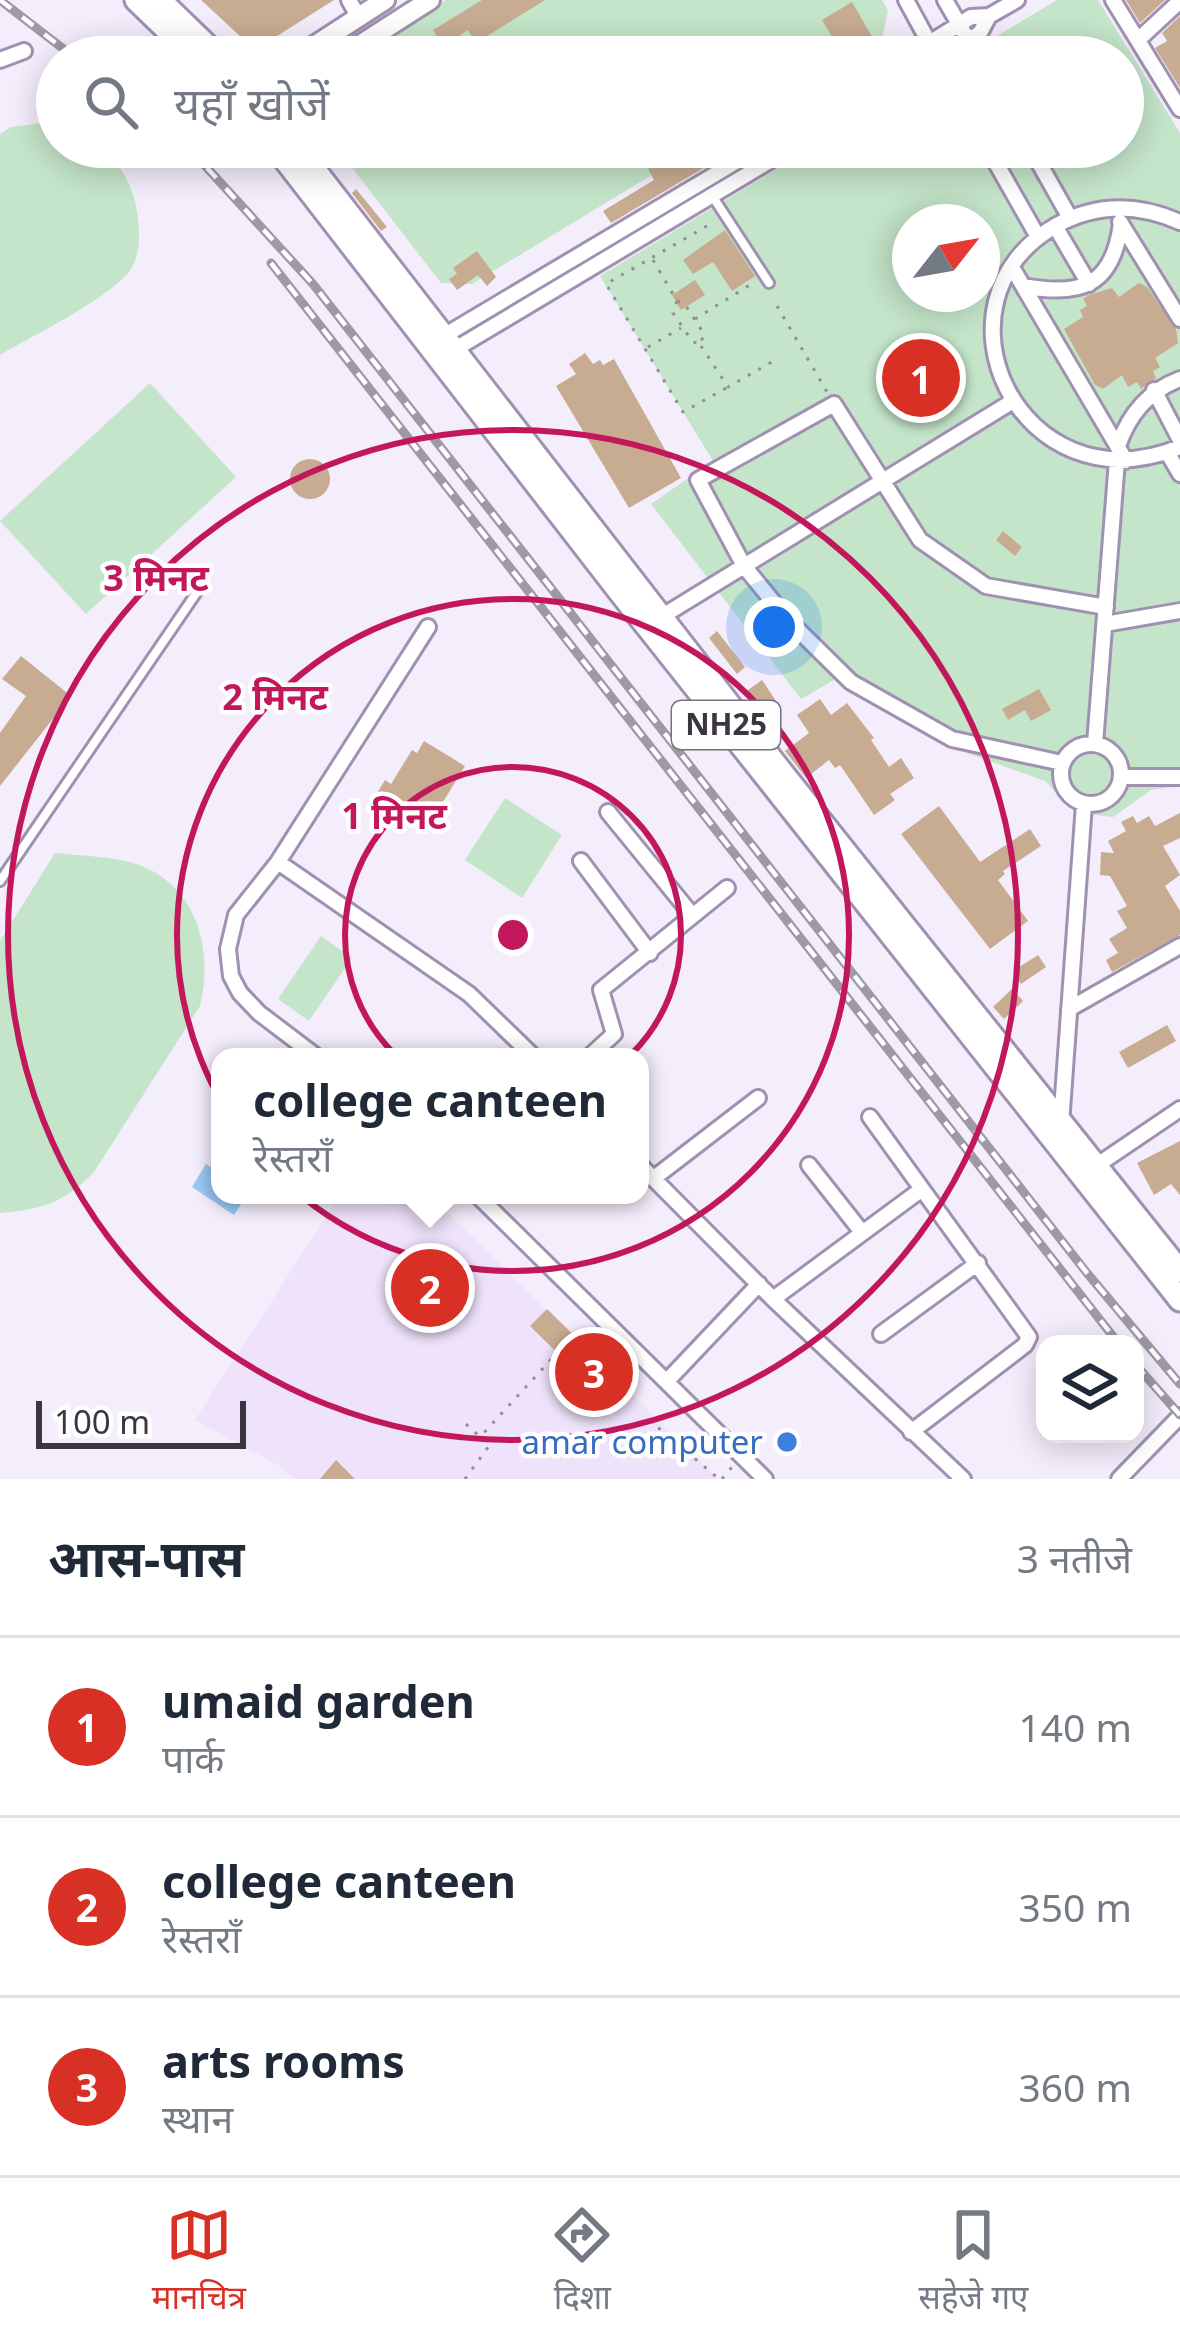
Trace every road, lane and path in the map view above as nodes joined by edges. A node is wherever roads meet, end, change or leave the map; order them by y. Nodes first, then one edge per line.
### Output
1 (136, 0) edge
2 (160, 0) edge
3 (385, 0) edge
4 (430, 0) edge
5 (906, 0) edge
6 (945, 0) edge
7 (1017, 0) edge
8 (1113, 0) edge
9 (1180, 1) edge
10 (354, 8) edge
11 (989, 16) junction
12 (959, 23) junction
13 (173, 36) edge
14 (198, 36) edge
15 (321, 36) edge
16 (374, 36) edge
17 (927, 36) edge
18 (949, 36) edge
19 (966, 36) edge
20 (977, 36) edge
21 (1136, 36) edge
22 (1142, 36) edge
23 (23, 50) dead end
24 (1144, 50) edge
25 (0, 60) edge
26 (1180, 110) edge
27 (292, 168) edge
28 (312, 168) edge
29 (727, 168) edge
30 (758, 168) edge
31 (999, 168) edge
32 (1042, 168) edge
33 (712, 195) junction
34 (1111, 207) junction
35 (1070, 218) junction
36 (1180, 222) edge
37 (1120, 223) junction
38 (707, 226) dead end
39 (1055, 226) junction
40 (1038, 237) junction
41 (652, 258) junction
42 (1013, 269) junction
43 (767, 279) joint
44 (1088, 284) junction
45 (1023, 286) junction
46 (677, 302) junction
47 (777, 306) dead end
48 (694, 319) junction
49 (1180, 319) edge
50 (683, 328) junction
51 (700, 345) junction
52 (645, 348) junction
53 (440, 349) junction
54 (777, 359) dead end
55 (1180, 379) edge
56 (728, 387) junction
57 (1154, 390) junction
58 (1013, 401) junction
59 (834, 404) junction
60 (1175, 446) edge
61 (1120, 456) junction
62 (1180, 474) edge
63 (880, 483) junction
64 (744, 566) junction
65 (197, 592) dead end
66 (1180, 611) edge
67 (1105, 616) junction
68 (661, 617) junction
69 (428, 627) dead end
70 (1095, 744) junction
71 (1062, 763) junction
72 (1121, 777) junction
73 (1180, 777) edge
74 (1084, 804) junction
75 (608, 812) dead end
76 (581, 861) dead end
77 (278, 862) junction
78 (0, 881) edge
79 (727, 888) dead end
80 (692, 915) junction
81 (1180, 946) edge
82 (650, 953) junction
83 (1069, 1009) junction
84 (305, 1048) edge
85 (524, 1048) edge
86 (599, 1048) edge
87 (758, 1098) dead end
88 (1180, 1109) edge
89 (870, 1117) dead end
90 (1061, 1124) junction
91 (809, 1165) dead end
92 (1090, 1170) junction
93 (649, 1173) edge
94 (654, 1178) junction
95 (922, 1189) junction
96 (486, 1204) edge
97 (861, 1231) junction
98 (978, 1263) junction
99 (1180, 1270) edge
100 (759, 1284) junction
101 (773, 1299) junction
102 (1180, 1300) edge
103 (881, 1334) dead end
104 (557, 1353) dead end
105 (667, 1381) junction
106 (649, 1420) dead end
107 (1175, 1420) edge
108 (466, 1424) dead end
109 (911, 1432) junction
110 (480, 1438) junction
111 (465, 1479) edge
112 (719, 1479) edge
113 (765, 1479) edge
114 (963, 1479) edge
115 (1119, 1479) edge

1 - 13 main road
2 - 14 main road
3 - 10 street
4 - 16 street
5 - 17 street
6 - 12 street
7 - 11 street
8 - 21 street
9 - 22 street
10 - 15 street
11 - 12 street
11 - 20 street
12 - 18 street
12 - 19 street
23 - 25 street
24 - 26 street
27 - 53 main road, NH25
28 - 53 main road, NH25
29 - 53 street
30 - 33 street
31 - 40 street
32 - 35 street
33 - 43 lane
33 - 53 street
34 - 35 street
34 - 36 street
34 - 37 street
35 - 39 street
37 - 44 street
37 - 49 street
38 - 41 path
39 - 40 street
39 - 44 street
40 - 42 street
41 - 46 path
41 - 52 path
42 - 45 street
42 - 58 street
43 - 48 path
44 - 45 street
45 - 61 street
46 - 48 path
46 - 50 path
47 - 59 path
48 - 51 path
50 - 51 path
50 - 52 path
51 - 56 path
52 - 56 path
53 - 68 main road, NH25
53 - 92 main road, NH25
54 - 56 path
55 - 57 street
57 - 60 street
57 - 61 street
58 - 61 street
58 - 63 street
59 - 63 street
59 - 64 street
60 - 61 street
60 - 62 street
61 - 67 street
63 - 64 street
63 - 67 street
64 - 68 street
64 - 71 street
65 - 78 lane
66 - 67 street
67 - 70 street
68 - 90 main road, NH25
69 - 77 street
70 - 71 street
70 - 72 street
71 - 74 street
72 - 73 street
72 - 74 street
74 - 83 street
75 - 80 street
76 - 82 street
77 - 84 street
77 - 85 street
79 - 80 street
80 - 82 street
81 - 83 street
82 - 86 street
83 - 90 street
87 - 94 street
88 - 92 street
89 - 95 street
90 - 92 main road, NH25
91 - 97 street
92 - 99 main road, NH25
92 - 102 main road, NH25
93 - 94 street
94 - 100 street
95 - 97 street
95 - 98 street
96 - 105 street
97 - 101 street
98 - 103 street
98 - 109 street
100 - 101 street
100 - 105 street
101 - 109 street
104 - 110 path
105 - 113 street
106 - 112 path
107 - 115 street
108 - 110 path
109 - 114 street
110 - 111 path

